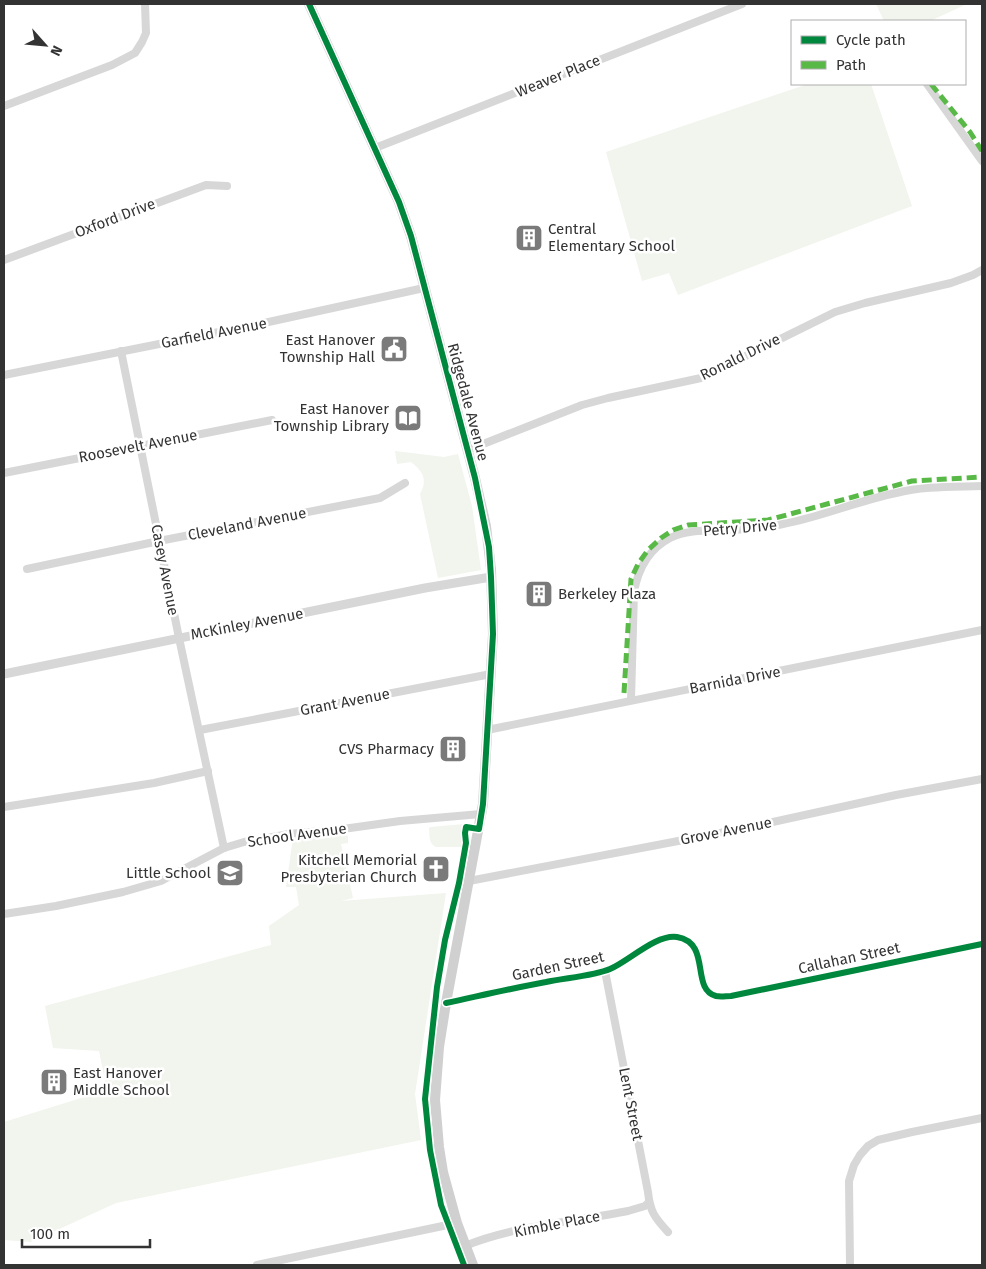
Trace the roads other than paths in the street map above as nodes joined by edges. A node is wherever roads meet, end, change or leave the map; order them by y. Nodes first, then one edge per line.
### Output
1 (145, 4) edge
2 (309, 4) edge
3 (742, 4) edge
4 (927, 85) edge
5 (4, 106) edge
6 (375, 148) junction
7 (982, 160) edge
8 (227, 186) dead end
9 (4, 260) edge
10 (982, 270) edge
11 (424, 288) junction
12 (121, 351) junction
13 (4, 375) edge
14 (272, 420) dead end
15 (140, 445) junction
16 (468, 450) junction
17 (4, 473) edge
18 (405, 483) dead end
19 (982, 486) edge
20 (159, 541) junction
21 (28, 568) dead end
22 (492, 576) junction
23 (982, 630) edge
24 (179, 638) junction
25 (4, 674) edge
26 (491, 674) junction
27 (631, 700) junction
28 (200, 730) junction
29 (487, 730) junction
30 (208, 772) junction
31 (982, 779) edge
32 (4, 807) edge
33 (481, 814) junction
34 (224, 848) junction
35 (469, 882) junction
36 (4, 914) edge
37 (982, 944) edge
38 (605, 971) junction
39 (721, 996) joint
40 (446, 1002) junction
41 (982, 1118) edge
42 (648, 1203) junction
43 (457, 1223) junction
44 (668, 1232) dead end
45 (465, 1246) junction
46 (257, 1265) edge
47 (472, 1265) edge
48 (850, 1265) edge

1 - 5 street
2 - 6 main road, Ridgedale Avenue
3 - 6 street, Weaver Place
4 - 7 street
6 - 11 main road, Ridgedale Avenue
8 - 9 street, Oxford Drive
10 - 16 street, Ronald Drive
11 - 12 street, Garfield Avenue
11 - 16 main road, Ridgedale Avenue
12 - 13 street, Garfield Avenue
12 - 15 street, Casey Avenue
14 - 15 street, Roosevelt Avenue
15 - 17 street, Roosevelt Avenue
15 - 20 street, Casey Avenue
16 - 22 main road, Ridgedale Avenue
18 - 20 street, Cleveland Avenue
19 - 27 street, Petry Drive
20 - 21 street, Cleveland Avenue
20 - 24 street, Casey Avenue
22 - 24 street, McKinley Avenue
22 - 26 main road, Ridgedale Avenue
23 - 27 street, Barnida Drive
24 - 25 street, McKinley Avenue
24 - 28 street, Casey Avenue
26 - 28 street, Grant Avenue
26 - 29 main road, Ridgedale Avenue
27 - 29 street, Barnida Drive
28 - 30 street, Casey Avenue
29 - 33 main road, Ridgedale Avenue
30 - 32 street
30 - 34 street, Casey Avenue
31 - 35 street, Grove Avenue
33 - 34 street, School Avenue
33 - 35 main road, Ridgedale Avenue
34 - 36 street, School Avenue
35 - 40 main road, Ridgedale Avenue
37 - 39 street, Callahan Street
38 - 39 street, Garden Street
38 - 40 street, Garden Street
38 - 42 street, Lent Street
40 - 43 main road, Ridgedale Avenue
41 - 48 street
42 - 44 street, Lent Street
42 - 45 street, Kimble Place
43 - 45 main road, Ridgedale Avenue
43 - 46 street
45 - 47 main road, Ridgedale Avenue

